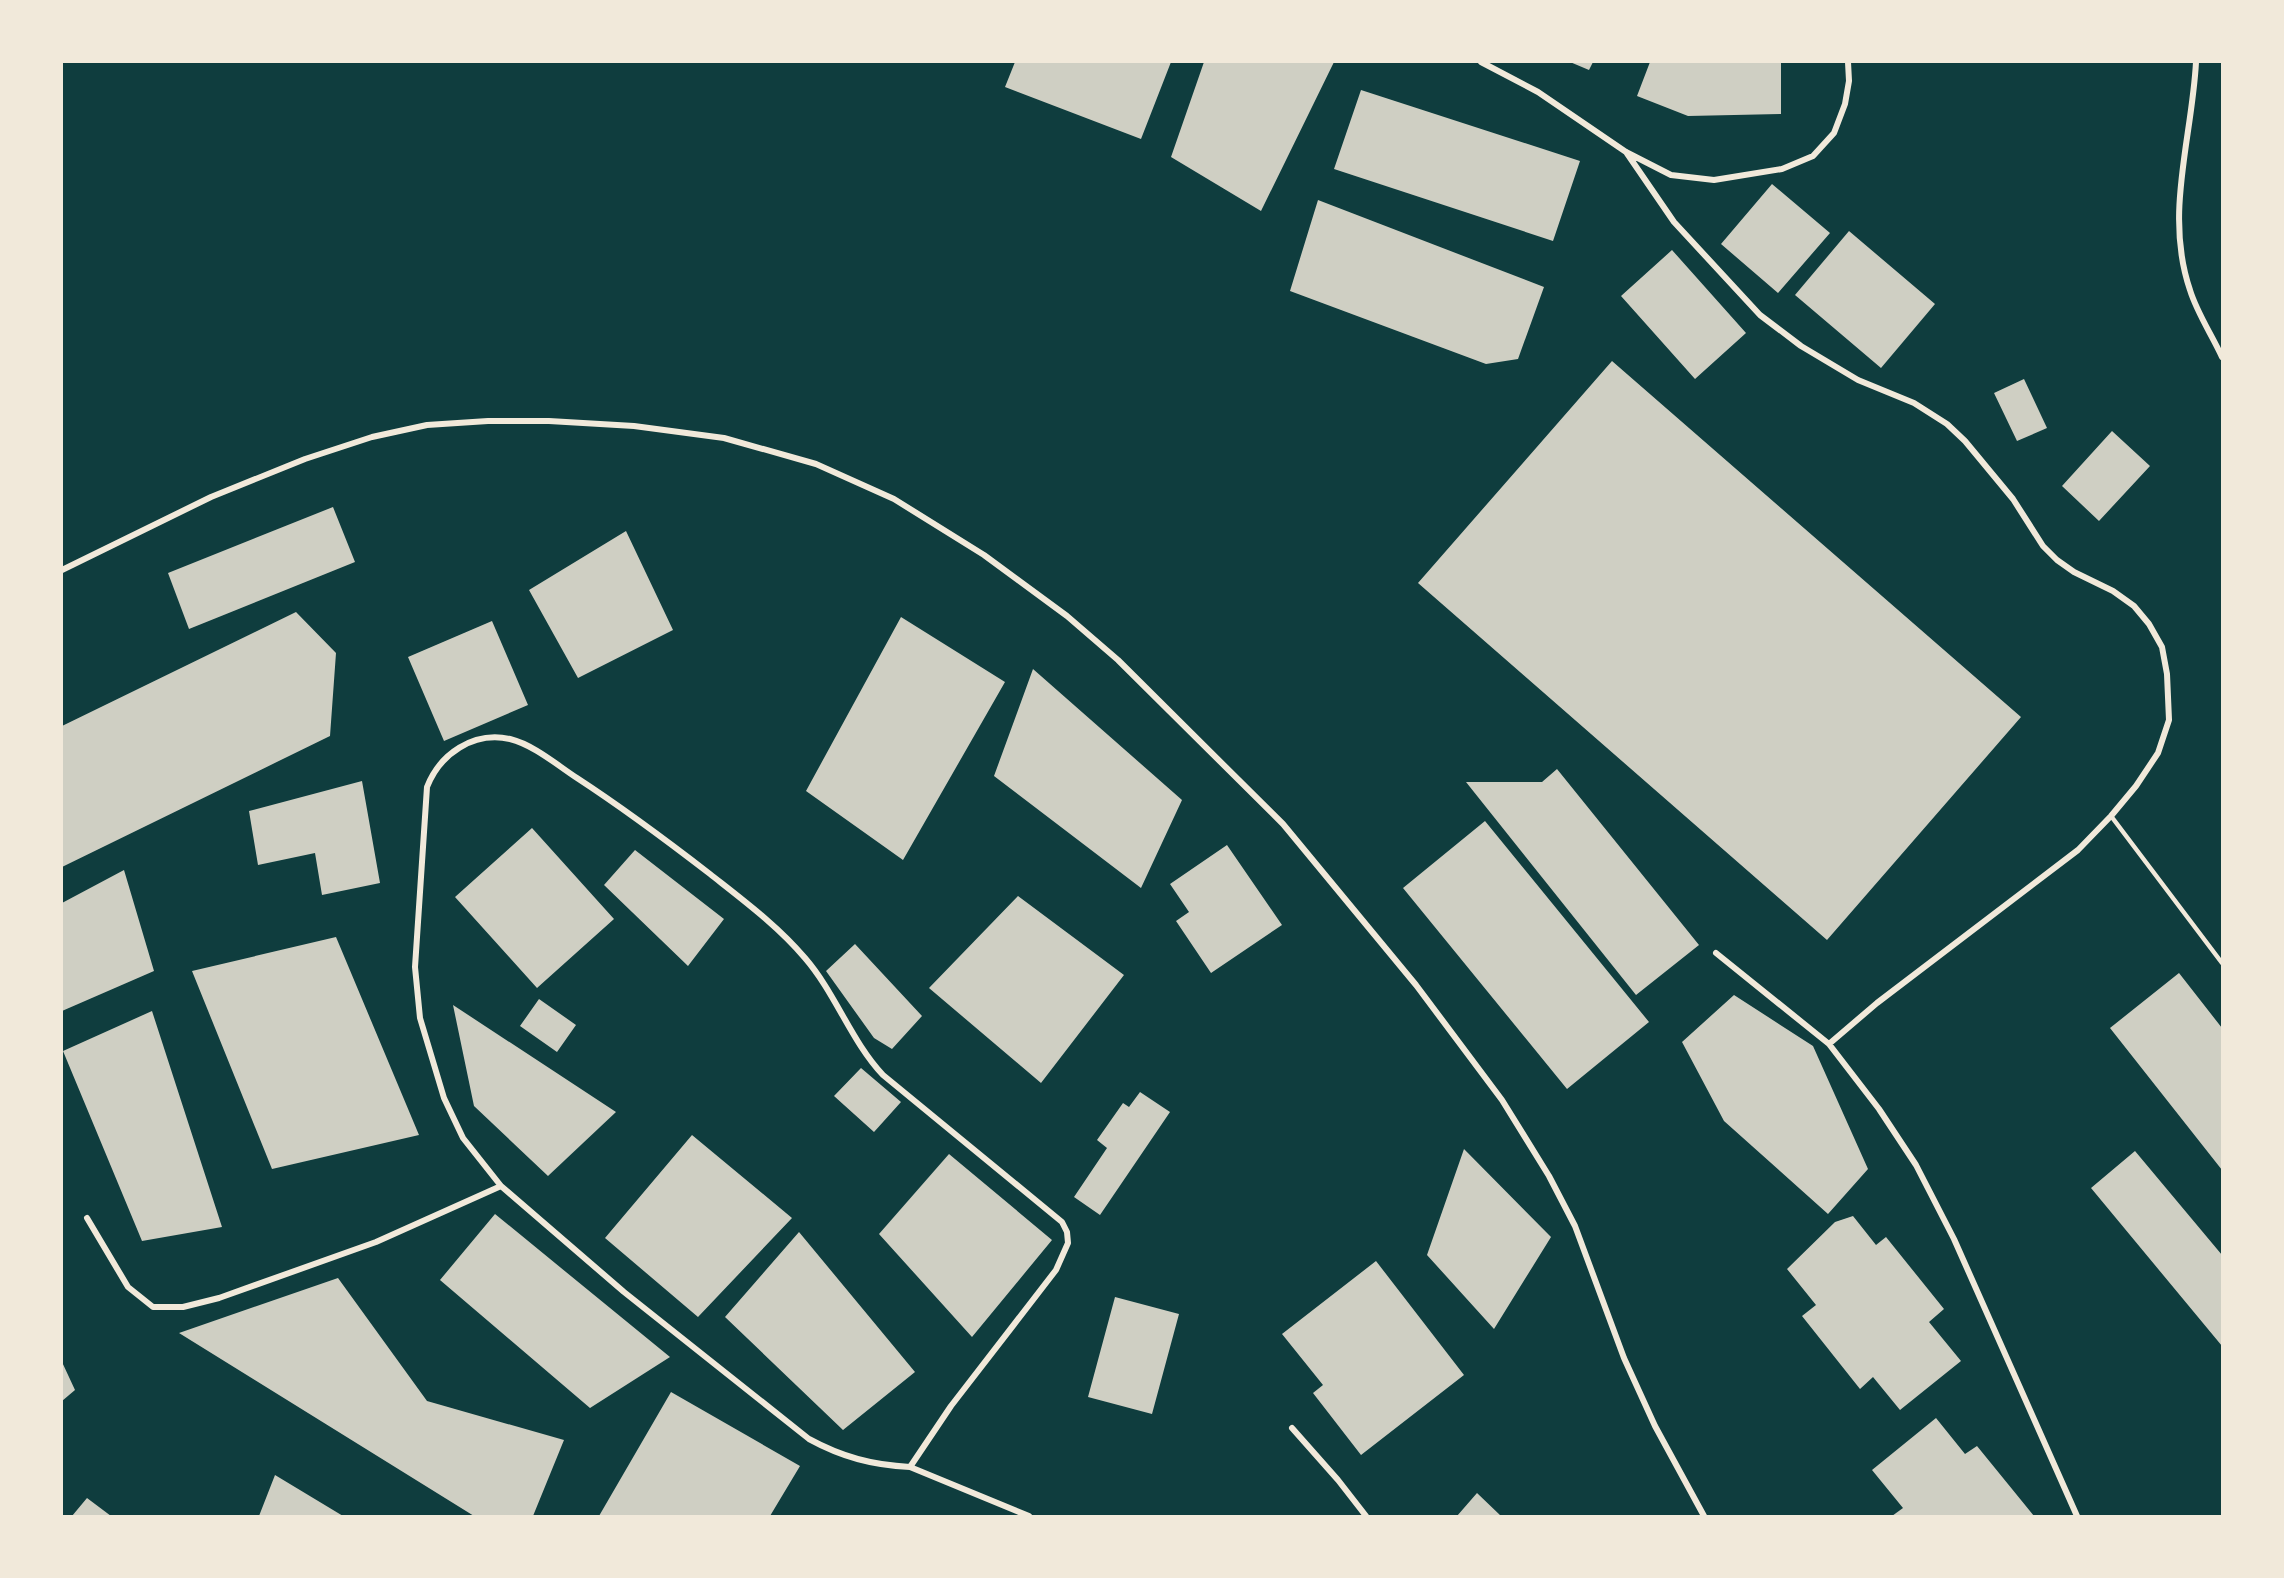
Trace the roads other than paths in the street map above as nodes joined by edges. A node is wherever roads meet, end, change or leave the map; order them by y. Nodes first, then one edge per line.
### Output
1 (1481, 62) edge
2 (1848, 62) edge
3 (2196, 62) edge
4 (1626, 152) junction
5 (2223, 357) edge
6 (62, 570) edge
7 (2110, 816) junction
8 (1716, 953) dead end
9 (2223, 963) edge
10 (1829, 1044) junction
11 (501, 1186) junction
12 (87, 1218) dead end
13 (1292, 1428) dead end
14 (910, 1467) junction
15 (1029, 1516) edge
16 (1366, 1516) edge
17 (1704, 1516) edge
18 (2077, 1516) edge

1 - 4 street
2 - 4 street
3 - 5 street
4 - 7 street
6 - 17 street
7 - 9 lane
7 - 10 street
8 - 10 street
10 - 18 street
11 - 12 street
11 - 14 street
11 - 14 street
13 - 16 street
14 - 15 street

